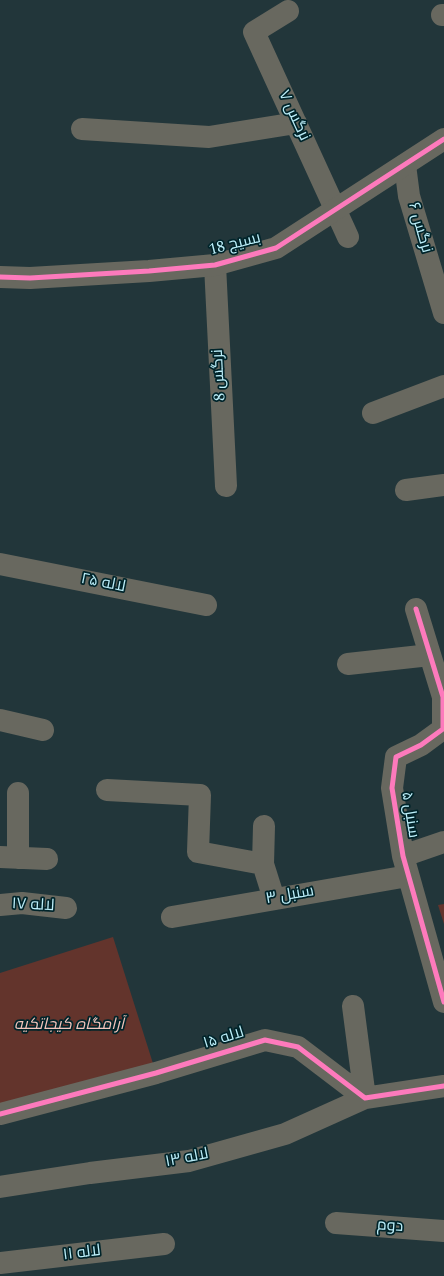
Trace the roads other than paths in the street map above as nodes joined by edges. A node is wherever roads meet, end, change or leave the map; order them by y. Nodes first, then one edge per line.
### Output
1 (288, 11) dead end
2 (296, 123) junction
3 (82, 129) dead end
4 (444, 139) edge
5 (405, 165) junction
6 (336, 210) junction
7 (348, 237) dead end
8 (214, 265) junction
9 (0, 278) edge
10 (444, 313) edge
11 (444, 386) edge
12 (374, 413) dead end
13 (444, 485) edge
14 (226, 486) dead end
15 (406, 490) dead end
16 (0, 564) edge
17 (206, 605) dead end
18 (416, 609) dead end
19 (430, 656) junction
20 (348, 664) dead end
21 (0, 720) edge
22 (43, 730) dead end
23 (107, 790) dead end
24 (18, 793) dead end
25 (264, 826) dead end
26 (444, 842) edge
27 (9, 857) edge
28 (47, 859) dead end
29 (263, 864) junction
30 (405, 866) junction
31 (274, 899) junction
32 (0, 904) edge
33 (66, 908) dead end
34 (172, 917) dead end
35 (444, 1002) edge
36 (353, 1006) dead end
37 (444, 1086) edge
38 (365, 1098) junction
39 (0, 1114) edge
40 (0, 1187) edge
41 (336, 1223) dead end
42 (444, 1231) edge
43 (164, 1244) dead end
44 (0, 1263) edge

1 - 2 street, نرگس ۷
2 - 3 street
2 - 6 street, نرگس ۷
4 - 5 street, بسیج 18
5 - 6 street, بسیج 18
5 - 10 street, نرگس ۶
6 - 7 street, نرگس ۷
6 - 8 street, بسیج 18
8 - 9 street, بسیج 18
8 - 14 street, نرگس 8
11 - 12 street
13 - 15 street
16 - 17 street, لاله ۲۵
18 - 19 street
19 - 20 street
19 - 30 street, سنبل ۵
21 - 22 street
23 - 29 street
24 - 27 street
25 - 29 street
26 - 30 street, سنبل ۳
27 - 28 street
29 - 31 street
30 - 31 street, سنبل ۳
30 - 35 street
31 - 34 street, سنبل ۳
32 - 33 street, لاله ۱۷
36 - 38 street
37 - 38 street
38 - 39 street, لاله ۱۵
38 - 40 street, لاله ۱۳
41 - 42 street, دوم
43 - 44 street, لاله ۱۱

